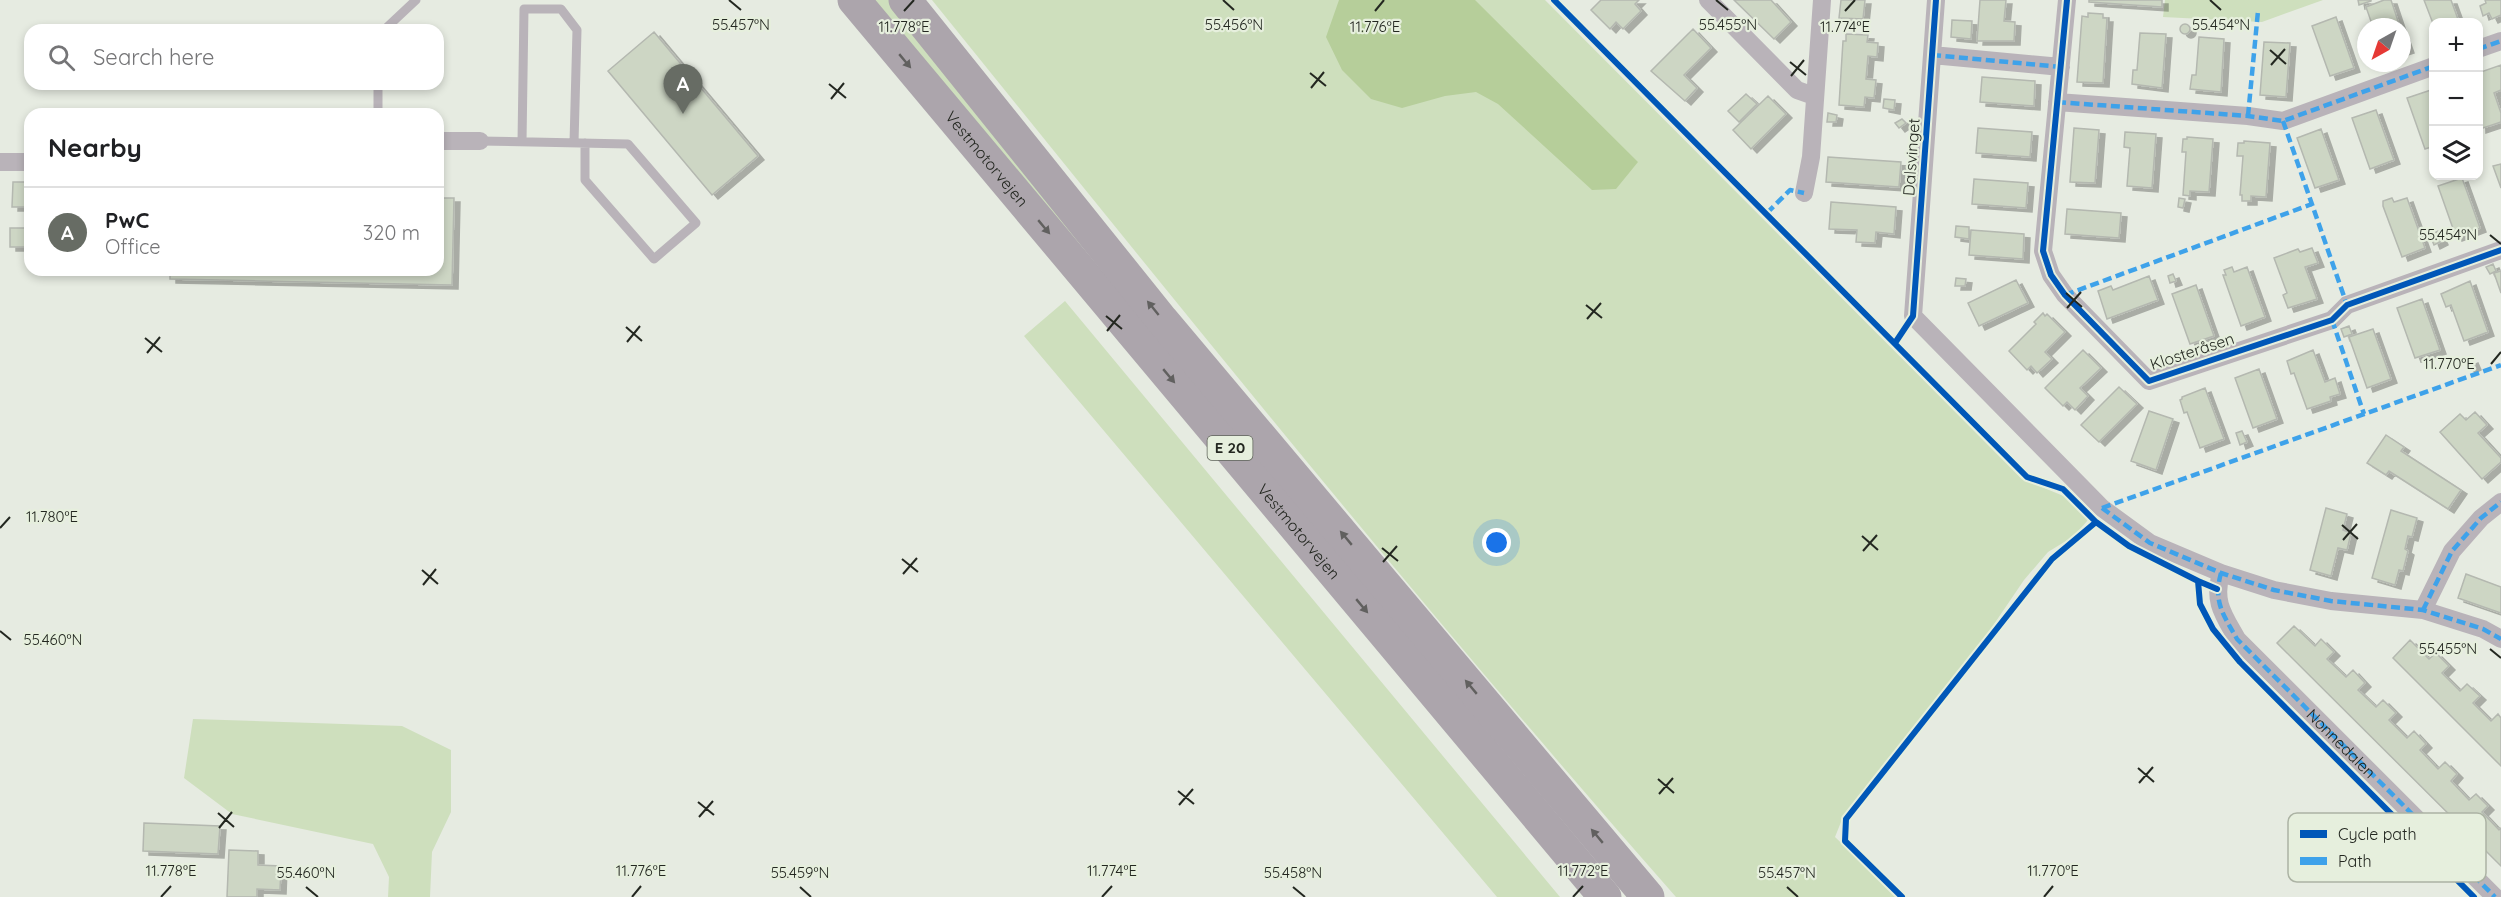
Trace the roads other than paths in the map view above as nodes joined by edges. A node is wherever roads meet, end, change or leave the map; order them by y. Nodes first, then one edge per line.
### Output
1 (416, 0) edge
2 (854, 0) edge
3 (905, 0) edge
4 (1708, 0) edge
5 (1822, 0) edge
6 (1936, 0) edge
7 (2067, 0) edge
8 (390, 24) edge
9 (2501, 41) edge
10 (2483, 47) edge
11 (1932, 55) junction
12 (2061, 67) junction
13 (2429, 67) edge
14 (378, 90) edge
15 (1814, 96) junction
16 (2057, 102) junction
17 (378, 108) edge
18 (444, 141) edge
19 (480, 141) joint
20 (522, 142) junction
21 (574, 143) junction
22 (585, 143) junction
23 (0, 162) edge
24 (24, 162) edge
25 (1804, 193) dead end
26 (2501, 250) edge
27 (2501, 502) edge
28 (2220, 573) junction
29 (2423, 610) junction
30 (2501, 639) edge
31 (2411, 813) edge
32 (2480, 882) edge
33 (1605, 897) edge
34 (1648, 897) edge
35 (2495, 897) edge

1 - 8 lane
2 -> 33 highway, Vestmotorvejen / E 20
34 -> 3 highway, Vestmotorvejen / E 20
4 - 15 street
5 - 15 street
6 - 11 street, Dalsvinget
7 - 12 street, Klosteråsen
9 - 10 street
11 - 12 street
11 - 28 street, Dalsvinget
12 - 16 street, Klosteråsen
13 - 16 street
14 - 17 lane
15 - 25 street
16 - 26 street, Klosteråsen
18 - 19 street
19 - 20 lane
20 - 21 lane
20 - 21 lane
21 - 22 lane
22 - 22 lane
23 - 24 street
27 - 29 street
28 - 29 street
28 - 31 street, Nonnedalen
29 - 30 street
32 - 35 street, Nonnedalen

